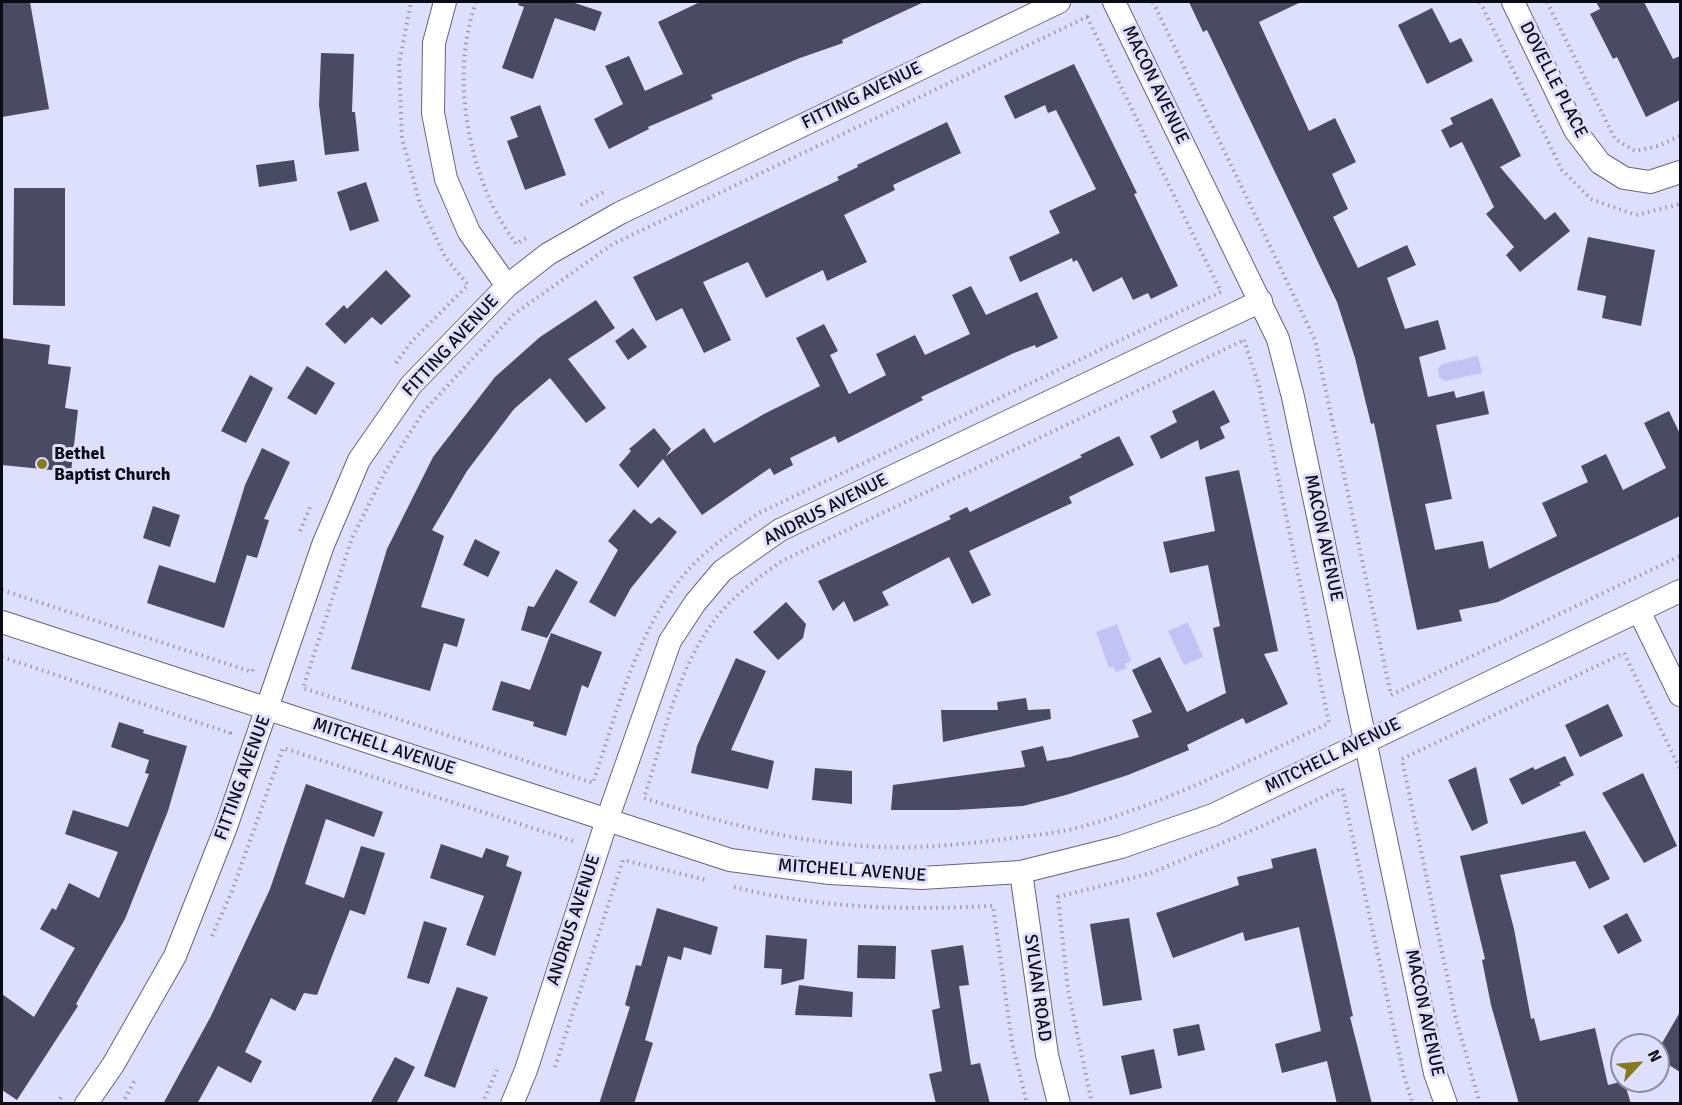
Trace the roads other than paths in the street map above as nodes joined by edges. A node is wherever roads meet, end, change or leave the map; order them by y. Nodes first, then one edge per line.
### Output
1 (445, 2) edge
2 (1059, 2) edge
3 (1114, 2) edge
4 (1513, 2) edge
5 (1680, 172) edge
6 (507, 286) junction
7 (1261, 302) junction
8 (1680, 591) edge
9 (1639, 610) junction
10 (2, 622) edge
11 (1680, 695) edge
12 (268, 708) junction
13 (1366, 740) junction
14 (607, 820) junction
15 (1020, 872) junction
16 (86, 1104) edge
17 (512, 1104) edge
18 (1059, 1104) edge
19 (1446, 1104) edge

1 - 6 street
2 - 6 street, FITTING AVENUE
3 - 7 street, MACON AVENUE
4 - 5 street, DOVELLE PLACE
6 - 12 street, FITTING AVENUE
7 - 13 street, MACON AVENUE
7 - 14 street, ANDRUS AVENUE
8 - 9 street, MITCHELL AVENUE
9 - 11 street
9 - 13 street, MITCHELL AVENUE
10 - 12 street, MITCHELL AVENUE
12 - 14 street, MITCHELL AVENUE
12 - 16 street, FITTING AVENUE
13 - 15 street, MITCHELL AVENUE
13 - 19 street, MACON AVENUE
14 - 15 street, MITCHELL AVENUE
14 - 17 street, ANDRUS AVENUE
15 - 18 street, SYLVAN ROAD

